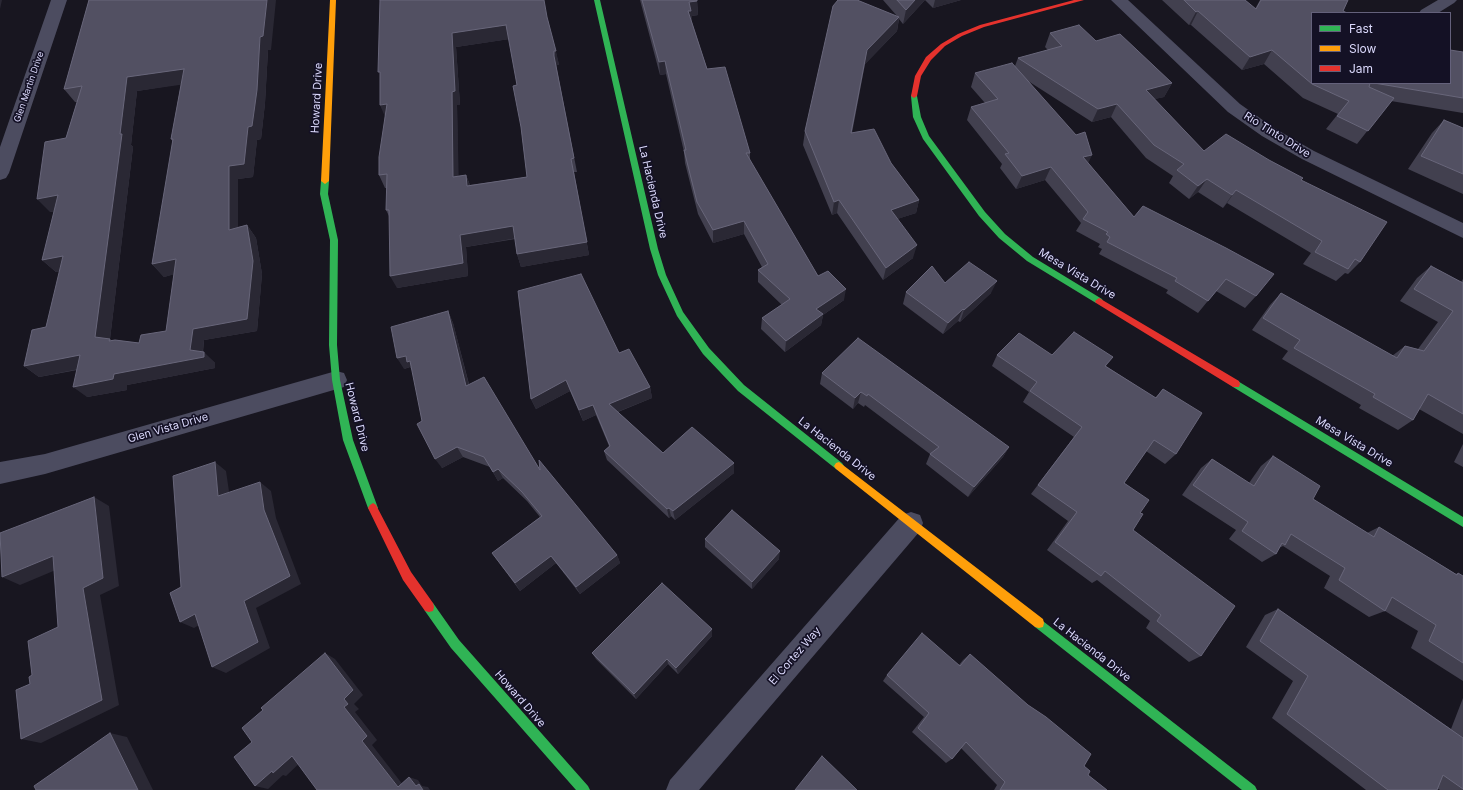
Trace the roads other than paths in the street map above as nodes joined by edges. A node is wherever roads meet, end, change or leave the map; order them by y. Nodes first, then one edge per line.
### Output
1 (59, 0) edge
2 (333, 0) edge
3 (597, 0) edge
4 (1081, 0) edge
5 (1118, 0) edge
6 (1449, 0) edge
7 (1429, 12) edge
8 (0, 174) edge
9 (1463, 231) edge
10 (336, 380) junction
11 (0, 473) edge
12 (1463, 522) edge
13 (911, 523) junction
14 (584, 790) edge
15 (680, 790) edge
16 (1251, 790) edge

1 - 8 street, Glen Martin Drive
2 - 10 street, Howard Drive
3 - 13 street, La Hacienda Drive
4 - 12 street, Mesa Vista Drive
5 - 9 street, Rio Tinto Drive
6 - 7 street
10 - 11 street, Glen Vista Drive
10 - 14 street, Howard Drive
13 - 15 street, El Cortez Way
13 - 16 street, La Hacienda Drive

